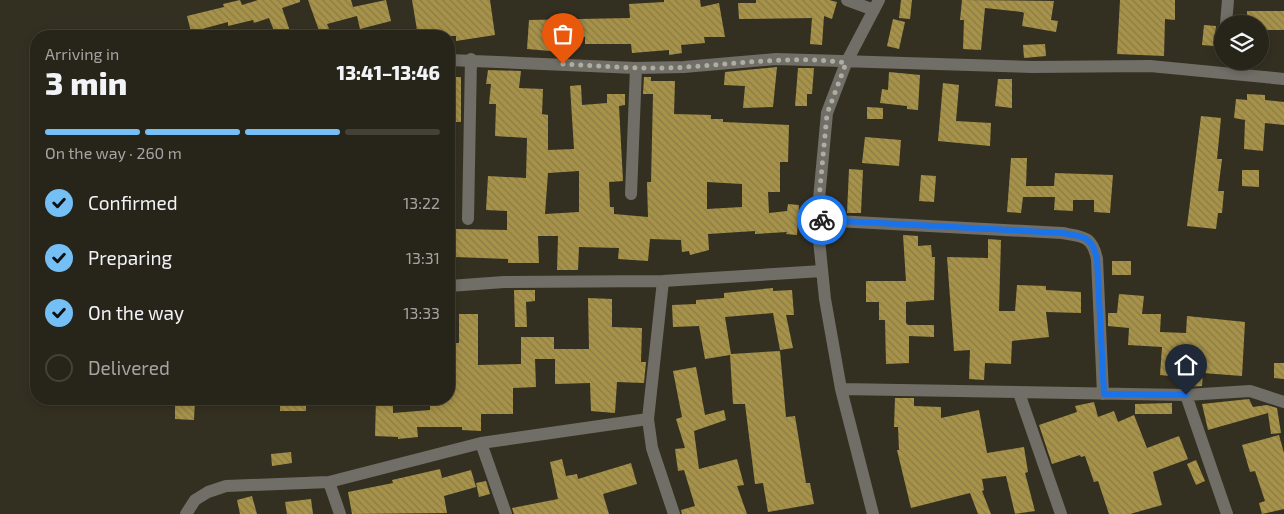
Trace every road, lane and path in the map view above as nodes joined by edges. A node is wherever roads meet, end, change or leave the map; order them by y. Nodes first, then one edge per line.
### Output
1 (847, 0) edge
2 (1228, 0) edge
3 (877, 5) edge
4 (1227, 15) edge
5 (471, 59) junction
6 (455, 60) edge
7 (846, 63) junction
8 (1214, 67) edge
9 (636, 68) junction
10 (1236, 70) edge
11 (1284, 80) edge
12 (631, 194) dead end
13 (468, 219) dead end
14 (817, 220) junction
15 (822, 271) junction
16 (663, 281) junction
17 (455, 286) edge
18 (841, 389) junction
19 (1019, 393) junction
20 (1104, 394) junction
21 (1186, 395) junction
22 (1284, 402) edge
23 (648, 419) junction
24 (481, 442) junction
25 (329, 482) junction
26 (186, 514) edge
27 (340, 514) edge
28 (506, 514) edge
29 (674, 514) edge
30 (873, 514) edge
31 (1061, 514) edge
32 (1227, 514) edge

1 - 3 street
2 - 4 street
3 - 7 street
5 - 6 street
5 - 9 street
5 - 13 street
7 - 8 street
7 - 9 street
7 - 14 street
9 - 12 street
10 - 11 street
14 - 15 street
14 - 20 street
15 - 16 street
15 - 18 street
16 - 17 street
16 - 23 street
18 - 19 street
18 - 30 street
19 - 20 street
19 - 31 street
20 - 21 street
21 - 22 street
21 - 32 street
23 - 24 street
23 - 29 street
24 - 25 street
24 - 28 street
25 - 26 street
25 - 27 street

